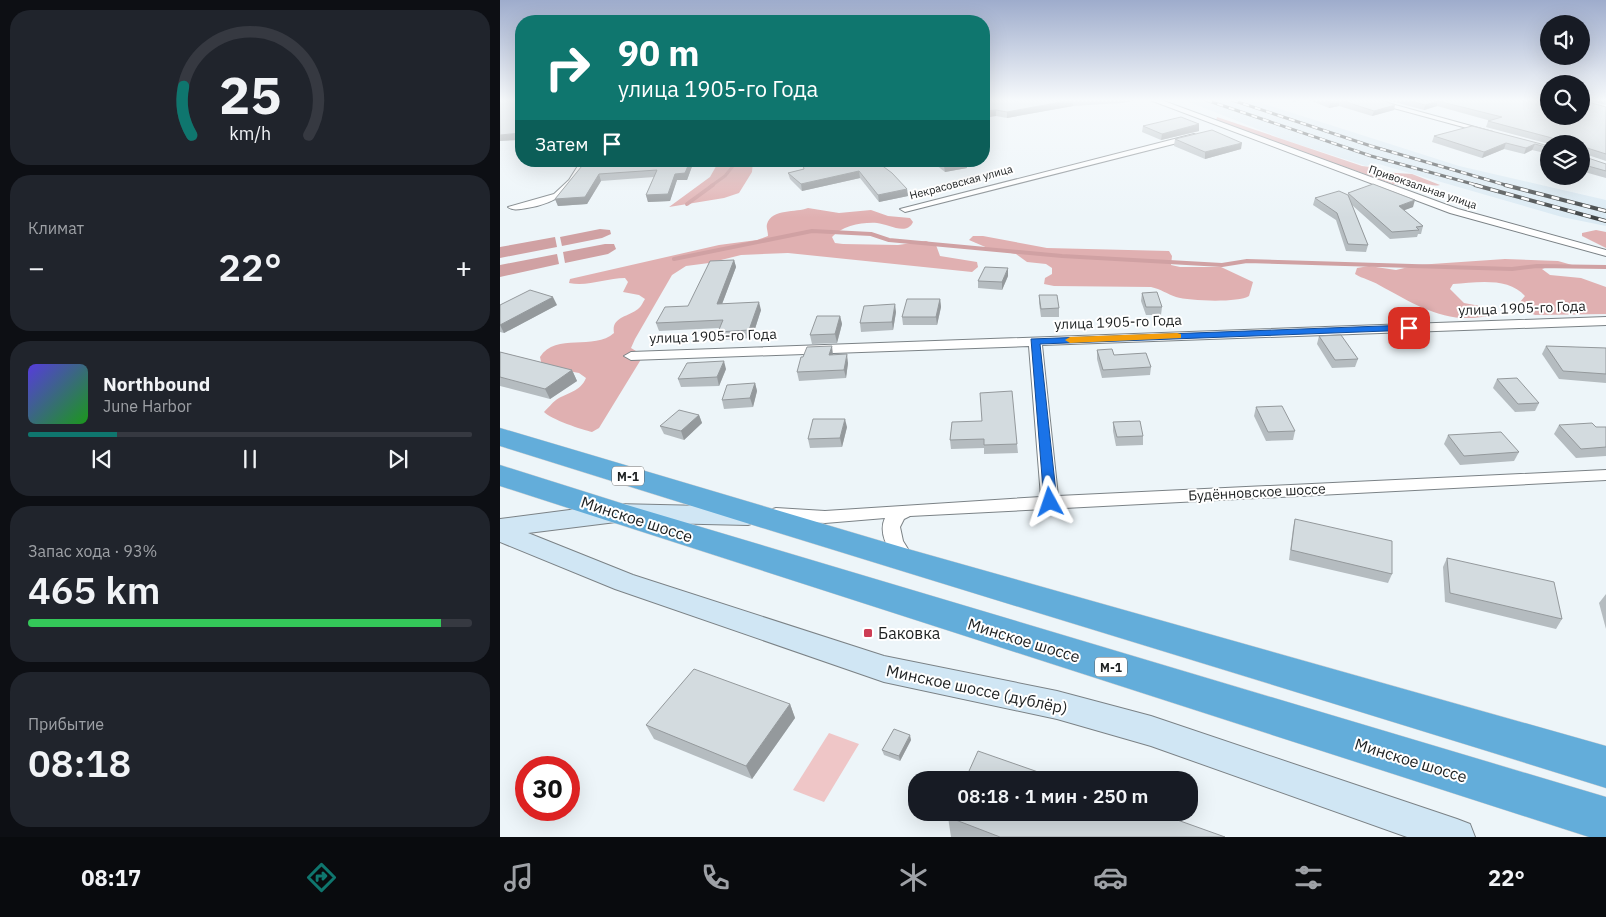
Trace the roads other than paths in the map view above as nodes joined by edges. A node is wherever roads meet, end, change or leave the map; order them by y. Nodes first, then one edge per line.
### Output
1 (1183, 139) edge
2 (1257, 139) edge
3 (582, 167) edge
4 (513, 207) dead end
5 (905, 209) dead end
6 (1606, 253) edge
7 (1606, 321) edge
8 (1035, 341) junction
9 (631, 356) dead end
10 (500, 436) edge
11 (500, 475) edge
12 (1606, 475) edge
13 (1050, 502) junction
14 (908, 510) junction
15 (742, 512) junction
16 (616, 513) junction
17 (500, 528) edge
18 (500, 532) edge
19 (908, 562) junction
20 (1606, 766) edge
21 (1606, 820) edge
22 (1457, 837) edge

1 - 5 street, Некрасовская улица
2 - 6 street, Привокзальная улица
3 - 4 street
7 - 8 street, улица 1905-го Года
8 - 9 street, улица 1905-го Года
8 - 13 street
10 - 15 highway, М-1
11 - 16 highway, Минское шоссе / М-1
12 - 13 street, Будённовское шоссе
13 - 14 street, Будённовское шоссе
14 - 15 street, Будённовское шоссе
14 - 19 street
15 - 16 main road
15 - 19 highway, М-1
16 - 17 main road
16 - 21 highway, Минское шоссе / М-1
18 - 22 main road, Минское шоссе (дублёр)
19 - 20 highway, М-1

